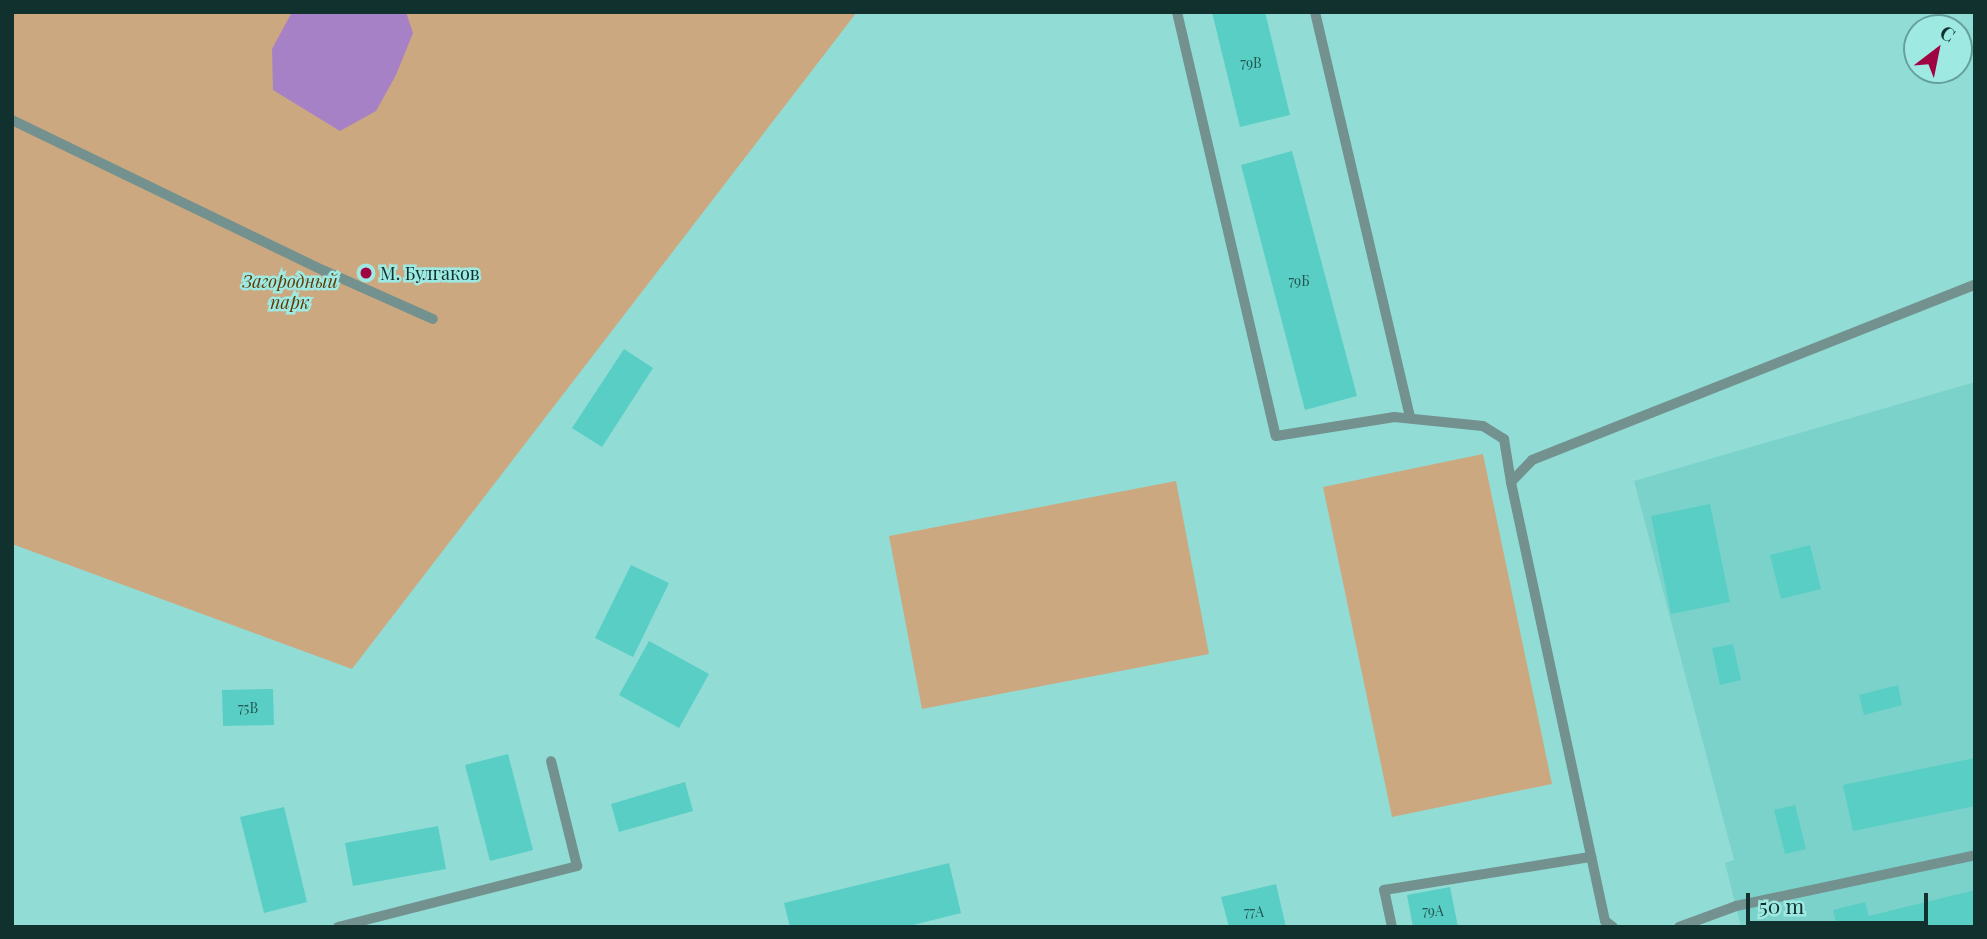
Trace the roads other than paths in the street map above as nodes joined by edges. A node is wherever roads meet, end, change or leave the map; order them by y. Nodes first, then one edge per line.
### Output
1 (1177, 12) edge
2 (1315, 12) edge
3 (12, 120) edge
4 (1975, 285) edge
5 (433, 318) dead end
6 (1410, 418) junction
7 (1511, 482) junction
8 (551, 761) dead end
9 (1975, 855) edge
10 (1591, 857) junction
11 (338, 927) edge
12 (1392, 927) edge
13 (1613, 927) edge
14 (1679, 927) edge

1 - 6 lane
2 - 6 lane
3 - 5 lane
4 - 7 lane
6 - 7 lane
7 - 10 lane
8 - 11 lane
9 - 14 lane
10 - 12 lane
10 - 13 lane

